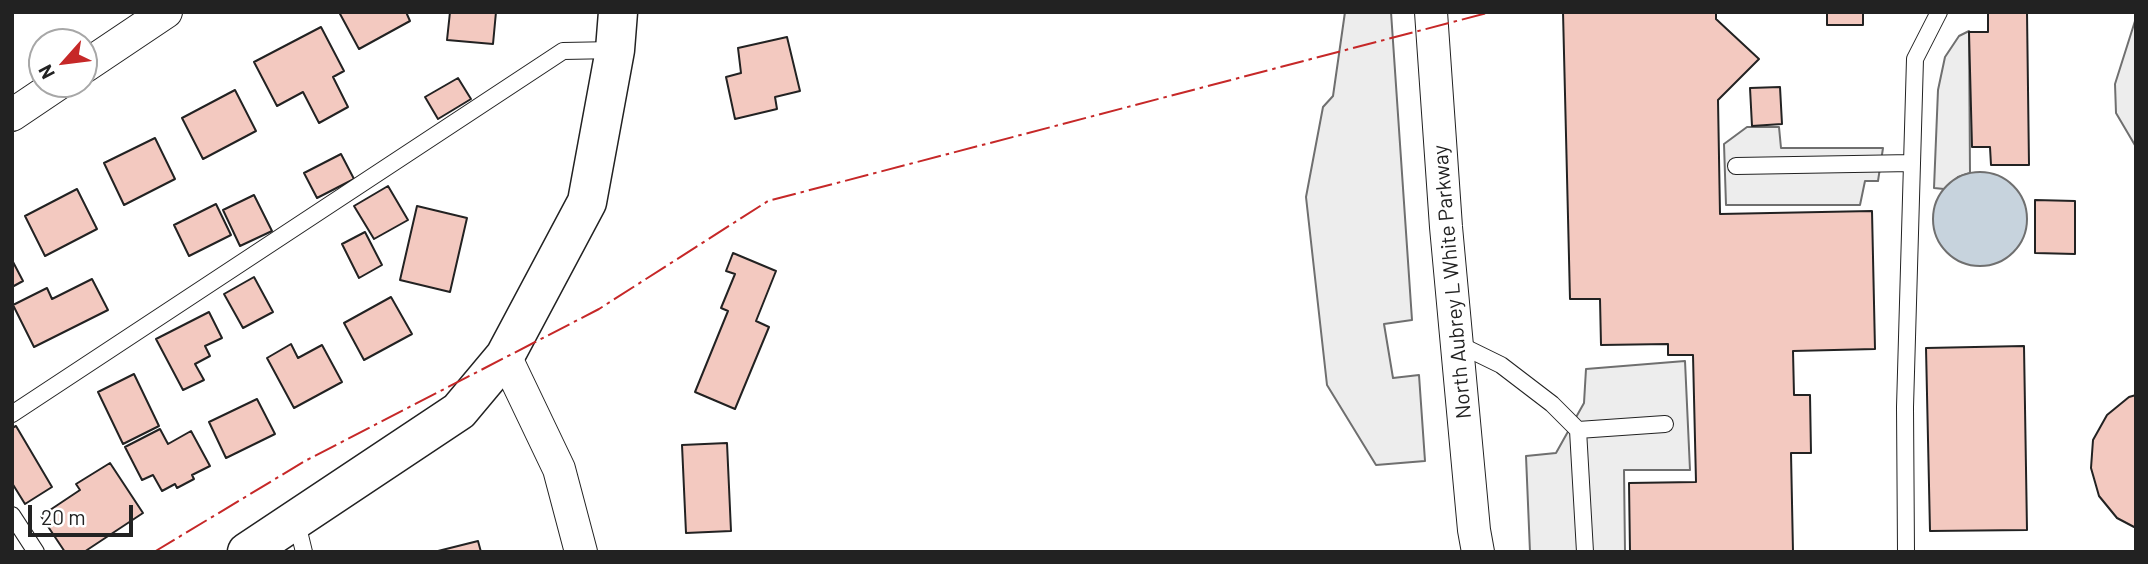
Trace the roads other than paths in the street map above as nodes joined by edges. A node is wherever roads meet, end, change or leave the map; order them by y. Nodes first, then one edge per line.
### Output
1 (166, 12) edge
2 (618, 12) edge
3 (1431, 12) edge
4 (1939, 12) edge
5 (615, 50) junction
6 (98, 58) edge
7 (37, 98) edge
8 (12, 115) edge
9 (1912, 163) junction
10 (1736, 166) dead end
11 (1456, 343) junction
12 (505, 356) junction
13 (12, 414) edge
14 (1665, 424) dead end
15 (1578, 430) junction
16 (12, 515) edge
17 (300, 536) edge
18 (36, 552) edge
19 (247, 552) edge
20 (582, 552) edge
21 (1478, 552) edge
22 (1585, 552) edge
23 (1906, 552) edge

1 - 6 street
2 - 5 main road
3 - 11 street, North Aubrey L White Parkway
4 - 9 lane
5 - 12 main road
5 - 13 lane
7 - 8 street
9 - 10 lane
9 - 23 lane
11 - 15 lane
11 - 21 street, North Aubrey L White Parkway
12 - 17 main road
12 - 20 street
14 - 15 lane
15 - 22 lane
16 - 18 lane
17 - 19 main road

